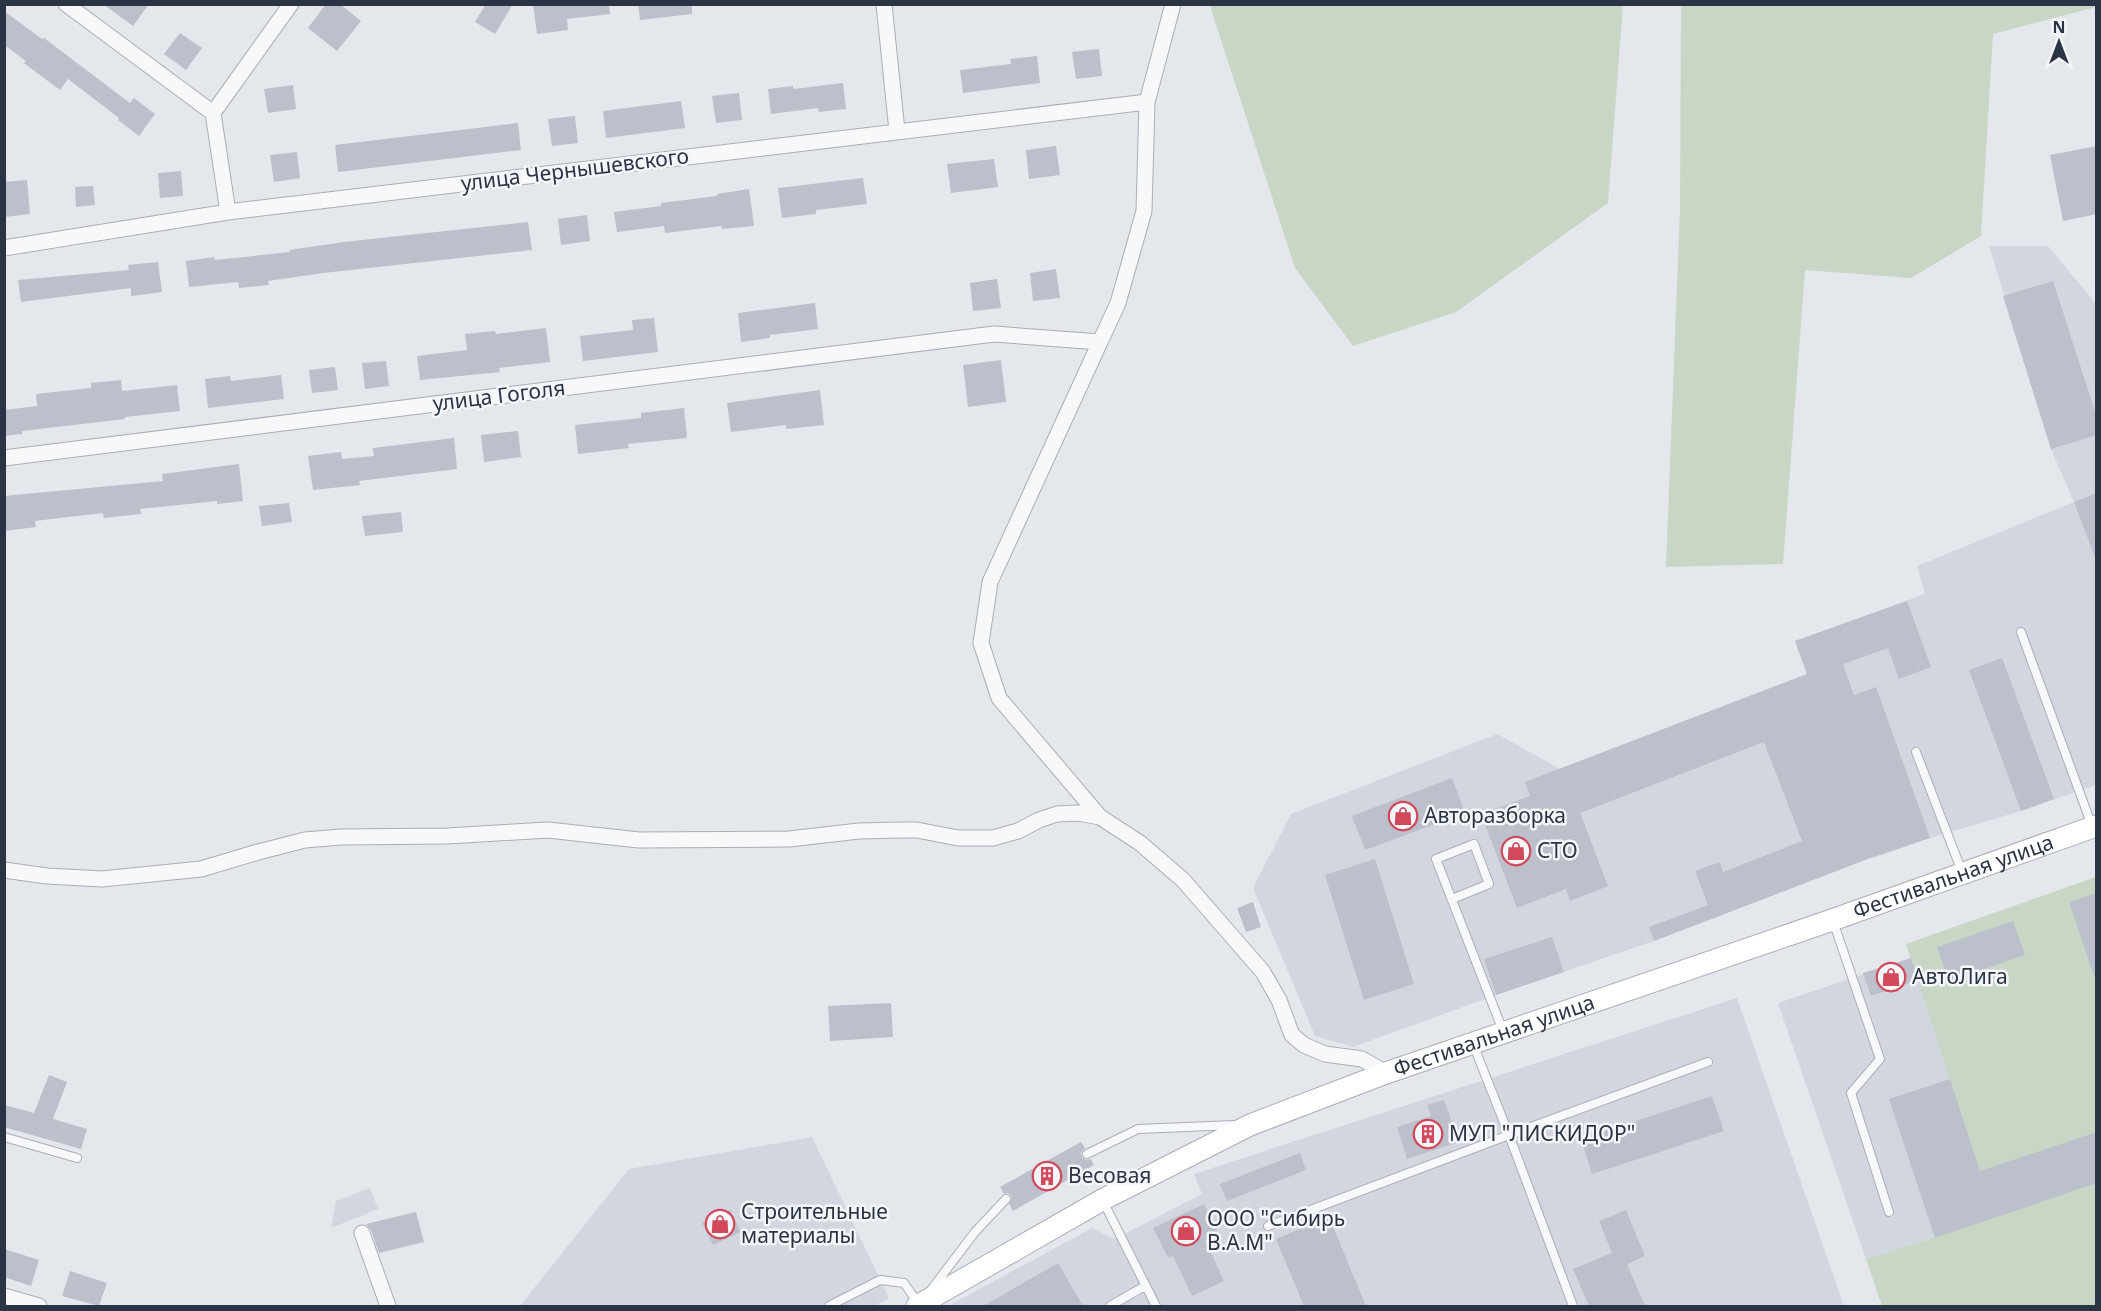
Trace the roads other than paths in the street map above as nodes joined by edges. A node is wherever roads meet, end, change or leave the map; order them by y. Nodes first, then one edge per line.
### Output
1 (66, 4) edge
2 (291, 4) edge
3 (884, 4) edge
4 (1173, 4) edge
5 (1147, 102) junction
6 (213, 113) junction
7 (897, 130) junction
8 (228, 212) junction
9 (4, 248) edge
10 (1100, 342) junction
11 (4, 458) edge
12 (2021, 632) dead end
13 (1916, 752) dead end
14 (1100, 818) junction
15 (2095, 827) edge
16 (4, 870) edge
17 (1962, 873) junction
18 (1452, 899) junction
19 (1832, 920) junction
20 (1503, 1032) junction
21 (1473, 1043) junction
22 (1708, 1062) dead end
23 (1386, 1073) junction
24 (1250, 1125) junction
25 (1509, 1135) junction
26 (4, 1137) edge
27 (1087, 1154) dead end
28 (77, 1158) dead end
29 (1006, 1199) dead end
30 (1102, 1200) junction
31 (1889, 1212) dead end
32 (1268, 1227) dead end
33 (362, 1233) dead end
34 (1145, 1286) junction
35 (4, 1296) edge
36 (39, 1306) edge
37 (388, 1306) edge
38 (829, 1306) edge
39 (919, 1306) edge
40 (1110, 1306) edge
41 (1156, 1306) edge
42 (1573, 1306) edge

1 - 6 street
2 - 6 street
3 - 7 street
4 - 5 street
5 - 7 street, улица Чернышевского
5 - 10 street
6 - 8 street
7 - 8 street, улица Чернышевского
8 - 9 street, улица Чернышевского
10 - 11 street, улица Гоголя
10 - 14 street
12 - 15 lane
13 - 17 lane
14 - 16 street
14 - 23 street
15 - 17 main road, Фестивальная улица
17 - 19 main road, Фестивальная улица
18 - 18 lane
18 - 20 lane
19 - 20 main road, Фестивальная улица
19 - 31 lane
20 - 21 main road, Фестивальная улица
21 - 23 main road, Фестивальная улица
21 - 25 lane
22 - 25 lane
23 - 24 main road, Фестивальная улица
24 - 27 lane
24 - 30 main road, Фестивальная улица
25 - 32 lane
25 - 42 lane
26 - 28 lane
29 - 39 lane
30 - 34 lane
30 - 39 main road, Фестивальная улица
33 - 37 street
34 - 40 lane
34 - 41 lane
35 - 36 street
38 - 39 lane

